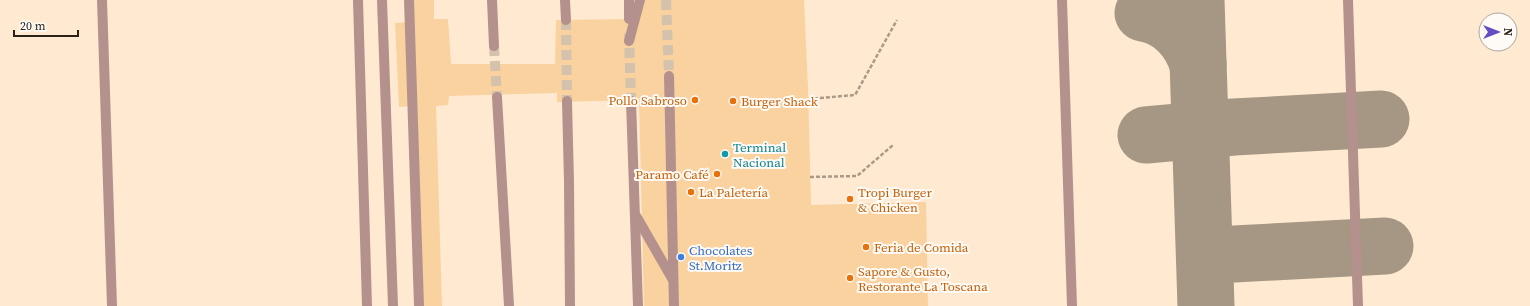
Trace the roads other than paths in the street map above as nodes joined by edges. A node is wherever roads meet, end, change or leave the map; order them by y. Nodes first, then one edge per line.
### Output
1 (102, 0) edge
2 (358, 0) edge
3 (382, 0) edge
4 (409, 0) edge
5 (492, 0) edge
6 (565, 0) edge
7 (629, 0) edge
8 (640, 0) edge
9 (1062, 0) edge
10 (1348, 0) edge
11 (629, 19) dead end
12 (566, 20) tunnel mouth
13 (629, 41) tunnel mouth
14 (494, 46) tunnel mouth
15 (669, 76) tunnel mouth
16 (497, 97) tunnel mouth
17 (567, 101) tunnel mouth
18 (631, 101) tunnel mouth
19 (634, 211) junction
20 (674, 282) junction
21 (112, 306) edge
22 (367, 306) edge
23 (393, 306) edge
24 (419, 306) edge
25 (509, 306) edge
26 (570, 306) edge
27 (638, 306) edge
28 (674, 306) edge
29 (1072, 306) edge
30 (1358, 306) edge

1 - 21 lane
2 - 22 lane
3 - 23 lane
4 - 24 lane
5 - 14 lane
6 - 12 lane
7 - 11 lane
8 - 13 lane
9 - 29 lane
10 - 30 lane
15 - 20 lane
16 - 25 lane
17 - 26 lane
18 - 19 lane
19 - 20 lane
19 - 27 lane
20 - 28 lane

